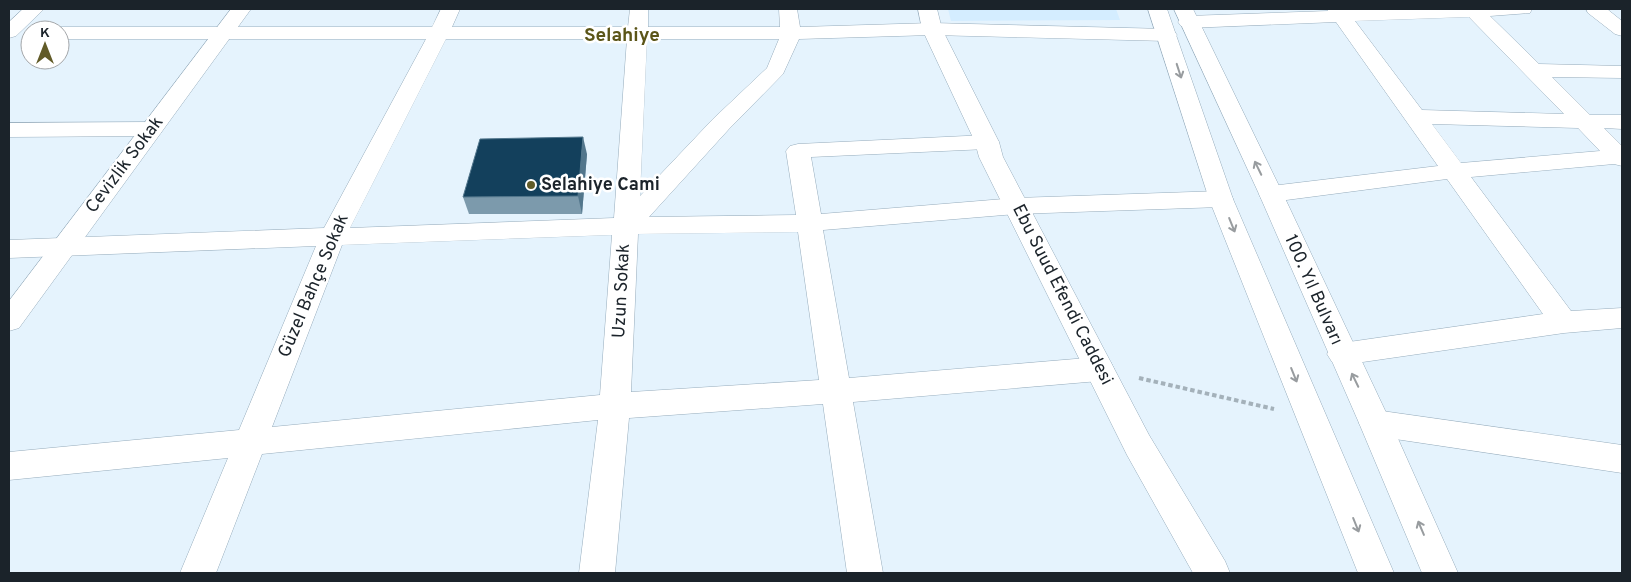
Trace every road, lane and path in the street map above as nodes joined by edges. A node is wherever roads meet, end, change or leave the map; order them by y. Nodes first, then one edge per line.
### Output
1 (34, 9) edge
2 (241, 9) edge
3 (450, 9) edge
4 (788, 9) edge
5 (1157, 9) edge
6 (1523, 9) edge
7 (1595, 9) edge
8 (1473, 10) edge
9 (1339, 12) edge
10 (929, 19) edge
11 (638, 21) edge
12 (1179, 22) edge
13 (1622, 30) edge
14 (9, 33) edge
15 (791, 33) junction
16 (70, 34) edge
17 (223, 34) junction
18 (439, 34) junction
19 (1533, 70) junction
20 (1622, 72) edge
21 (1415, 117) junction
22 (1584, 121) junction
23 (1622, 122) edge
24 (152, 128) junction
25 (9, 130) edge
26 (986, 142) junction
27 (1621, 157) edge
28 (1454, 171) junction
29 (1271, 194) junction
30 (1221, 199) junction
31 (1016, 206) junction
32 (809, 223) junction
33 (626, 226) junction
34 (332, 238) junction
35 (64, 247) junction
36 (9, 249) edge
37 (1622, 318) edge
38 (9, 321) edge
39 (1564, 322) junction
40 (1342, 354) junction
41 (1099, 368) junction
42 (836, 391) junction
43 (615, 406) junction
44 (1311, 418) junction
45 (1375, 423) junction
46 (249, 442) junction
47 (1622, 459) edge
48 (9, 466) edge
49 (198, 573) edge
50 (597, 573) edge
51 (865, 573) edge
52 (1212, 573) edge
53 (1376, 573) edge
54 (1440, 573) edge

1 - 14 street
2 - 17 street, Cevizlik Sokak
3 - 18 street, Güzel Bahçe Sokak
4 - 15 street
5 - 12 street, 100. Yıl Bulvarı
6 - 8 street
7 - 13 street
8 - 9 street
8 - 19 street
9 - 12 street
9 - 21 street
10 - 12 street
10 - 15 street
10 - 26 street, Ebu Suud Efendi Caddesi
11 - 15 street
11 - 18 street
11 - 33 street, Uzun Sokak
29 -> 12 street, 100. Yıl Bulvarı
12 -> 30 street, 100. Yıl Bulvarı
15 - 33 street
16 - 17 street
17 - 18 street
17 - 24 street, Cevizlik Sokak
18 - 34 street, Güzel Bahçe Sokak
19 - 20 street
19 - 22 street
21 - 22 street
21 - 28 street
22 - 23 street
22 - 27 street
24 - 25 street
24 - 35 street, Cevizlik Sokak
26 - 31 street, Ebu Suud Efendi Caddesi
26 - 32 street
27 - 28 street
28 - 29 street
28 - 39 street
29 - 40 street, 100. Yıl Bulvarı
30 - 31 street
30 -> 44 street, 100. Yıl Bulvarı
31 - 32 street
31 - 41 street, Ebu Suud Efendi Caddesi
32 - 33 street
32 - 42 street
33 - 34 street
33 - 43 street, Uzun Sokak
34 - 35 street
34 - 46 street, Güzel Bahçe Sokak
35 - 36 street
35 - 38 street, Cevizlik Sokak
37 - 39 street
39 - 40 street
45 -> 40 street, 100. Yıl Bulvarı
41 - 42 street
41 - 44 path
41 - 52 street, Ebu Suud Efendi Caddesi
42 - 43 street
42 - 51 street
43 - 46 street
43 - 50 street, Uzun Sokak
44 -> 53 street, 100. Yıl Bulvarı
45 - 47 street
54 -> 45 street, 100. Yıl Bulvarı
46 - 48 street
46 - 49 street, Güzel Bahçe Sokak

